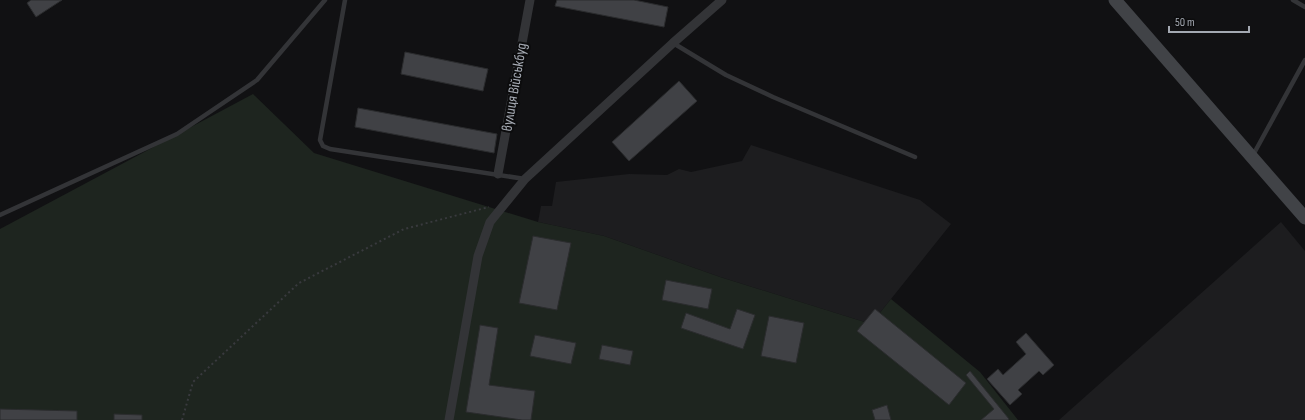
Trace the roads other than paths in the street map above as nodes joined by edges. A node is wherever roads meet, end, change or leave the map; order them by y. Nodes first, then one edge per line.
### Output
1 (325, 0) edge
2 (345, 0) edge
3 (530, 0) edge
4 (721, 0) edge
5 (1115, 0) edge
6 (1293, 0) edge
7 (1305, 7) edge
8 (673, 43) junction
9 (1305, 60) edge
10 (915, 156) dead end
11 (1252, 157) junction
12 (498, 174) junction
13 (526, 179) junction
14 (0, 215) edge
15 (1305, 218) edge
16 (449, 420) edge

1 - 14 lane
2 - 12 lane
3 - 12 street, вулиця Військбуд
4 - 8 street
5 - 11 main road
6 - 7 lane
8 - 10 lane
8 - 13 street
9 - 11 lane
11 - 15 main road
12 - 13 lane
13 - 16 street

